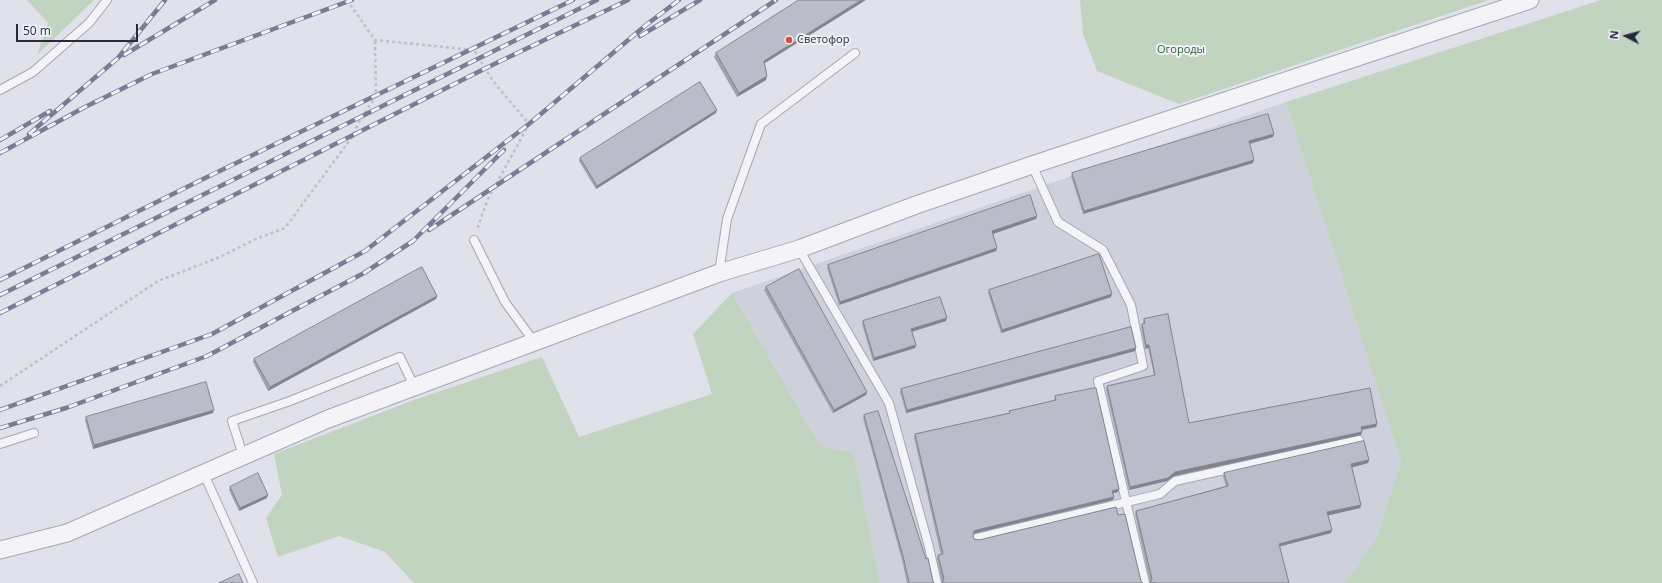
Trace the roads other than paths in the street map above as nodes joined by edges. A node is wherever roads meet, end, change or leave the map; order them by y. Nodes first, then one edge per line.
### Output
1 (107, 0) edge
2 (1530, 0) edge
3 (855, 53) dead end
4 (0, 90) edge
5 (1032, 165) junction
6 (474, 240) road end
7 (799, 249) junction
8 (719, 273) junction
9 (535, 343) junction
10 (414, 386) junction
11 (34, 433) dead end
12 (1359, 440) dead end
13 (0, 444) edge
14 (243, 455) junction
15 (204, 474) junction
16 (1127, 503) junction
17 (976, 538) edge
18 (0, 550) edge
19 (253, 583) edge
20 (937, 583) edge
21 (1145, 583) edge

1 - 4 lane
2 - 5 street
3 - 8 lane
5 - 7 street
5 - 16 lane
6 - 9 lane
7 - 8 street
7 - 20 lane
8 - 9 street
9 - 10 street
10 - 14 street
10 - 14 lane
11 - 13 lane
12 - 16 lane
14 - 15 street
15 - 18 street
15 - 19 lane
16 - 17 lane
16 - 21 lane

